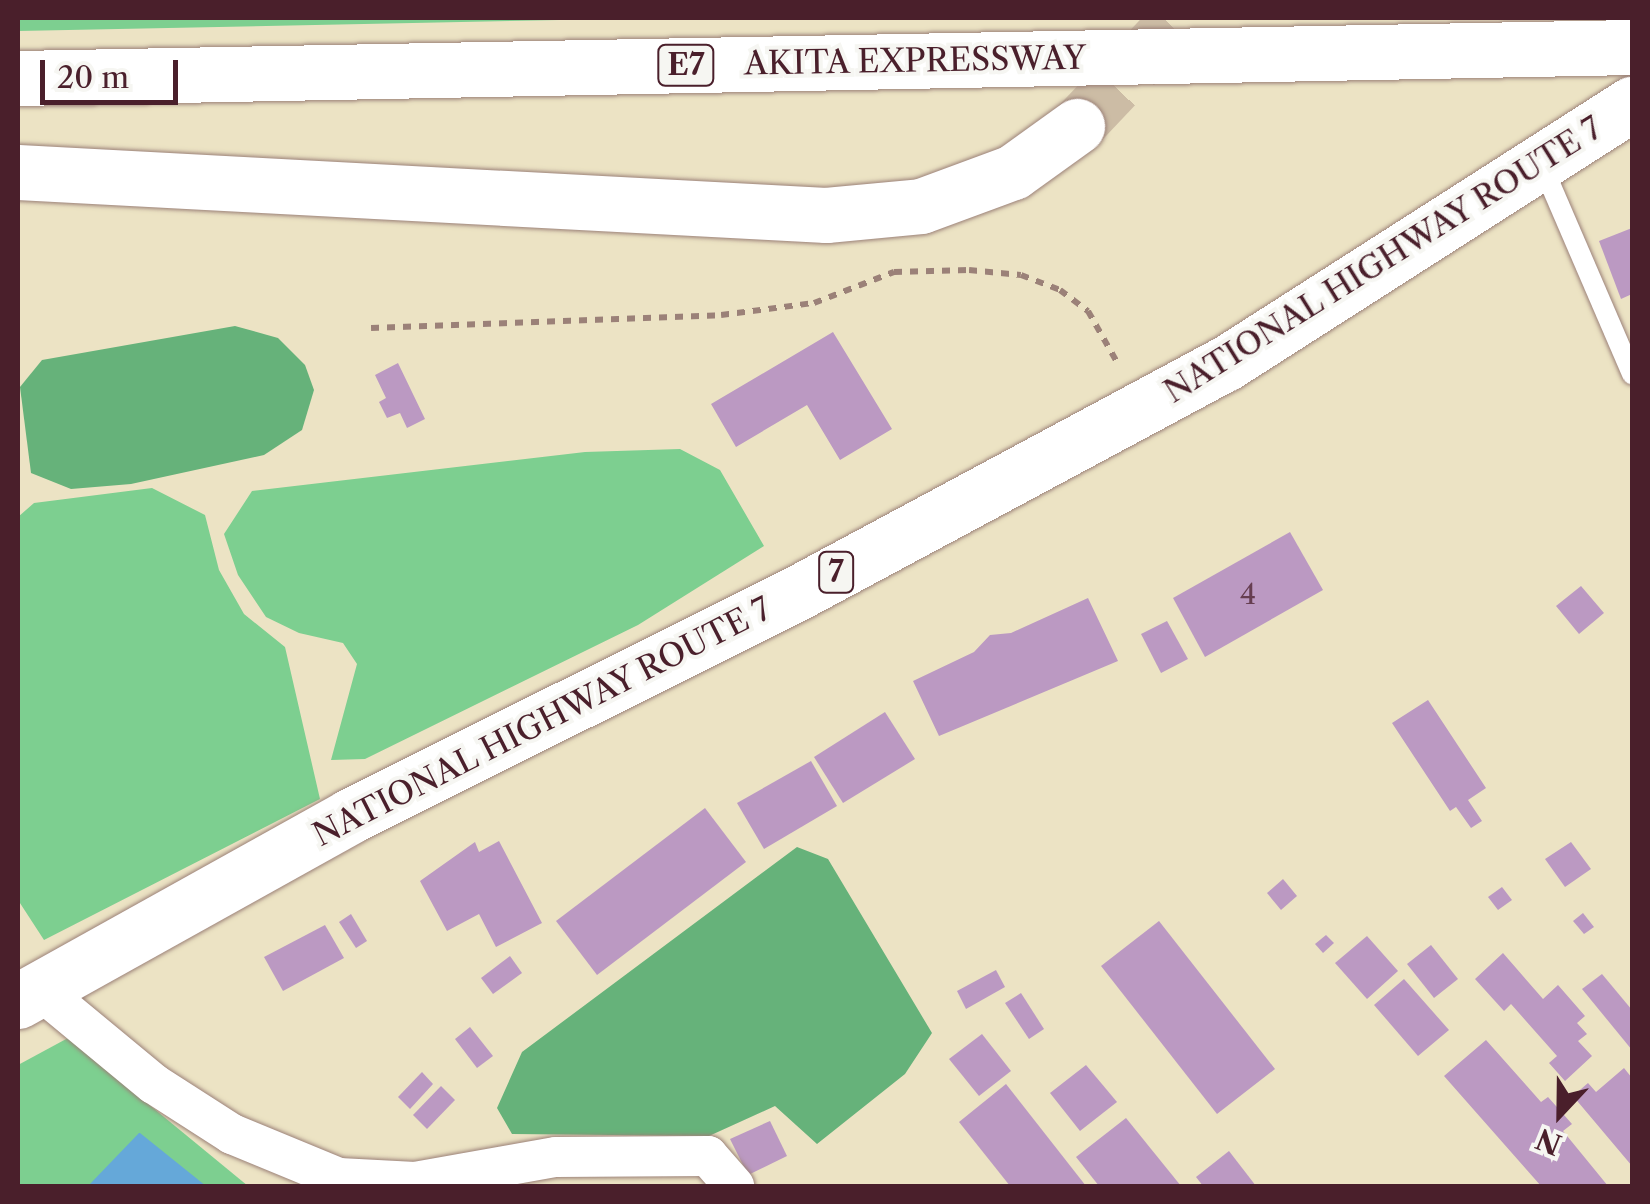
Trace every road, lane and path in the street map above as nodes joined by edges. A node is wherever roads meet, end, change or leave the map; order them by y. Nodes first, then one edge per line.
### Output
1 (1632, 47) edge
2 (18, 78) edge
3 (1632, 104) edge
4 (1078, 126) tunnel mouth
5 (1542, 163) junction
6 (18, 172) edge
7 (370, 328) dead end
8 (1632, 374) edge
9 (1144, 408) junction
10 (28, 995) edge
11 (412, 1184) edge
12 (734, 1186) edge

1 - 2 highway, AKITA EXPRESSWAY / E7
3 - 5 highway, NATIONAL HIGHWAY ROUTE 7 / 7
4 - 6 highway
5 - 8 lane
5 - 9 highway, NATIONAL HIGHWAY ROUTE 7 / 7
7 - 9 path
9 - 10 highway, NATIONAL HIGHWAY ROUTE 7 / 7
10 - 11 street
11 - 12 street

